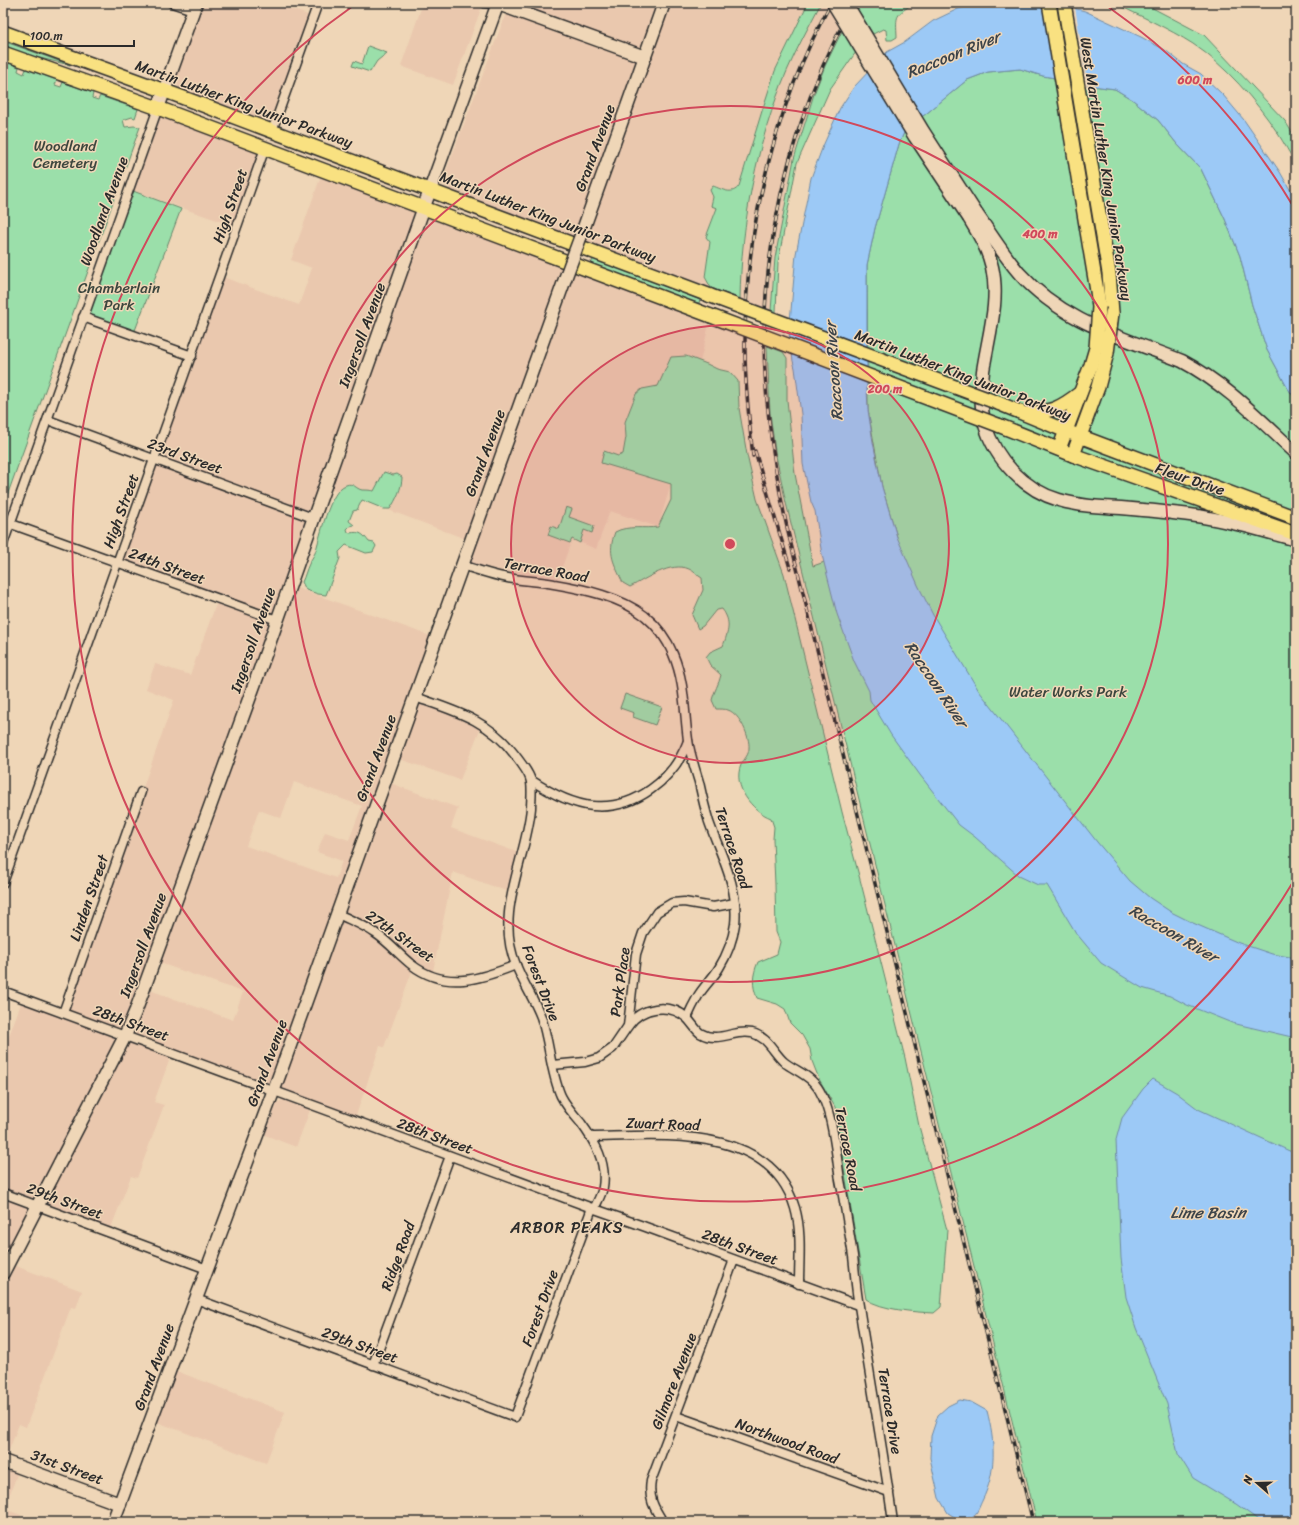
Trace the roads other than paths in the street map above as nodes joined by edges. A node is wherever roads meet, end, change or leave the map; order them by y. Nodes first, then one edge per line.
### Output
1 (172, 3) edge
2 (318, 3) edge
3 (484, 3) edge
4 (664, 3) edge
5 (833, 3) edge
6 (846, 3) edge
7 (1049, 3) edge
8 (1064, 3) edge
9 (498, 4) edge
10 (194, 7) edge
11 (3, 32) edge
12 (3, 53) edge
13 (645, 57) junction
14 (164, 90) junction
15 (158, 108) junction
16 (272, 131) junction
17 (265, 148) junction
18 (430, 190) junction
19 (424, 207) junction
20 (972, 215) junction
21 (83, 317) junction
22 (1102, 350) junction
23 (192, 356) junction
24 (1080, 393) junction
25 (1024, 414) junction
26 (48, 420) junction
27 (1066, 431) junction
28 (1080, 436) junction
29 (1059, 449) junction
30 (1296, 454) edge
31 (1073, 455) junction
32 (154, 459) junction
33 (313, 518) junction
34 (1296, 518) edge
35 (7, 523) edge
36 (1296, 534) edge
37 (1296, 540) edge
38 (3, 544) edge
39 (118, 562) junction
40 (462, 565) junction
41 (277, 620) junction
42 (416, 697) junction
43 (688, 740) junction
44 (531, 780) junction
45 (141, 792) dead end
46 (3, 883) edge
47 (735, 903) junction
48 (338, 914) junction
49 (516, 965) junction
50 (3, 991) edge
51 (63, 1013) junction
52 (687, 1018) junction
53 (628, 1026) junction
54 (125, 1036) junction
55 (552, 1065) junction
56 (273, 1091) junction
57 (591, 1137) junction
58 (450, 1156) junction
59 (3, 1193) edge
60 (38, 1206) junction
61 (593, 1209) junction
62 (734, 1260) junction
63 (207, 1269) junction
64 (3, 1273) edge
65 (799, 1284) junction
66 (196, 1299) junction
67 (858, 1305) junction
68 (373, 1365) junction
69 (676, 1416) junction
70 (515, 1418) joint
71 (3, 1461) edge
72 (889, 1492) junction
73 (120, 1504) junction
74 (113, 1522) edge
75 (664, 1522) edge
76 (893, 1522) edge

1 - 10 street
2 - 16 street
3 - 9 street
4 - 13 main road, Grand Avenue
5 - 20 main road, bridge
6 - 20 main road, bridge
7 - 22 main road, West Martin Luther King Junior Parkway, bridge
8 - 22 main road, West Martin Luther King Junior Parkway, bridge
9 - 13 main road
9 - 18 main road, Ingersoll Avenue
10 - 14 main road, Woodland Avenue
11 - 14 main road, Martin Luther King Junior Parkway
12 - 15 main road
13 - 40 main road, Grand Avenue, bridge
14 - 15 main road, Woodland Avenue
14 - 16 main road, Martin Luther King Junior Parkway
15 - 17 main road
15 - 21 street, Woodland Avenue
16 - 18 main road, Martin Luther King Junior Parkway
17 - 19 main road
17 - 23 street, High Street
18 - 19 main road, Ingersoll Avenue
18 - 25 main road, Martin Luther King Junior Parkway, bridge
19 - 29 main road, bridge
19 - 33 main road, Ingersoll Avenue
20 - 30 main road
20 - 37 main road
21 - 23 street
21 - 26 street, Woodland Avenue
22 - 24 main road, West Martin Luther King Junior Parkway
22 - 28 main road, West Martin Luther King Junior Parkway
23 - 32 street, High Street
24 - 25 main road
24 - 27 main road, West Martin Luther King Junior Parkway
25 - 27 main road, Martin Luther King Junior Parkway
26 - 32 street, 23rd Street
26 - 35 street, Woodland Avenue
27 - 28 main road, Martin Luther King Junior Parkway
27 - 29 main road, West Martin Luther King Junior Parkway
28 - 31 main road, West Martin Luther King Junior Parkway
28 - 34 main road, Fleur Drive
29 - 31 main road
31 - 36 main road, Fleur Drive
32 - 33 street, 23rd Street
32 - 39 street, High Street
33 - 41 main road, Ingersoll Avenue
35 - 38 street, Woodland Avenue
35 - 39 street, 24th Street
39 - 41 street, 24th Street
39 - 46 street, High Street
40 - 42 main road, Grand Avenue
40 - 43 street, Terrace Road
41 - 54 main road, Ingersoll Avenue
42 - 44 street
42 - 48 main road, Grand Avenue
43 - 44 street
43 - 47 street, Terrace Road
44 - 49 street, Forest Drive
45 - 51 street, Linden Street
47 - 52 street, Terrace Road
47 - 53 street, Park Place
48 - 49 street, 27th Street
48 - 56 main road, Grand Avenue
49 - 55 street, Forest Drive
50 - 51 street, 28th Street
51 - 54 street, 28th Street
52 - 53 street
52 - 67 street, Terrace Road
53 - 55 street, Park Place
54 - 56 street, 28th Street
54 - 60 main road, Ingersoll Avenue
55 - 57 street, Forest Drive
56 - 58 street, 28th Street
56 - 63 main road, Grand Avenue
57 - 61 street, Forest Drive
57 - 65 street, Zwart Road
58 - 61 street, 28th Street
58 - 68 street, Ridge Road
59 - 60 street, 29th Street
60 - 63 street, 29th Street
60 - 64 main road, Ingersoll Avenue
61 - 62 street, 28th Street
61 - 70 street, Forest Drive
62 - 65 street, 28th Street
62 - 69 street, Gilmore Avenue
63 - 66 main road, Grand Avenue
65 - 67 street, 28th Street
66 - 68 street, 29th Street
66 - 73 main road, Grand Avenue
67 - 72 street, Terrace Drive
68 - 70 street, 29th Street
69 - 72 street, Northwood Road
69 - 75 street, Gilmore Avenue
71 - 73 main road, 31st Street
72 - 76 street, Terrace Drive
73 - 74 main road, Grand Avenue

